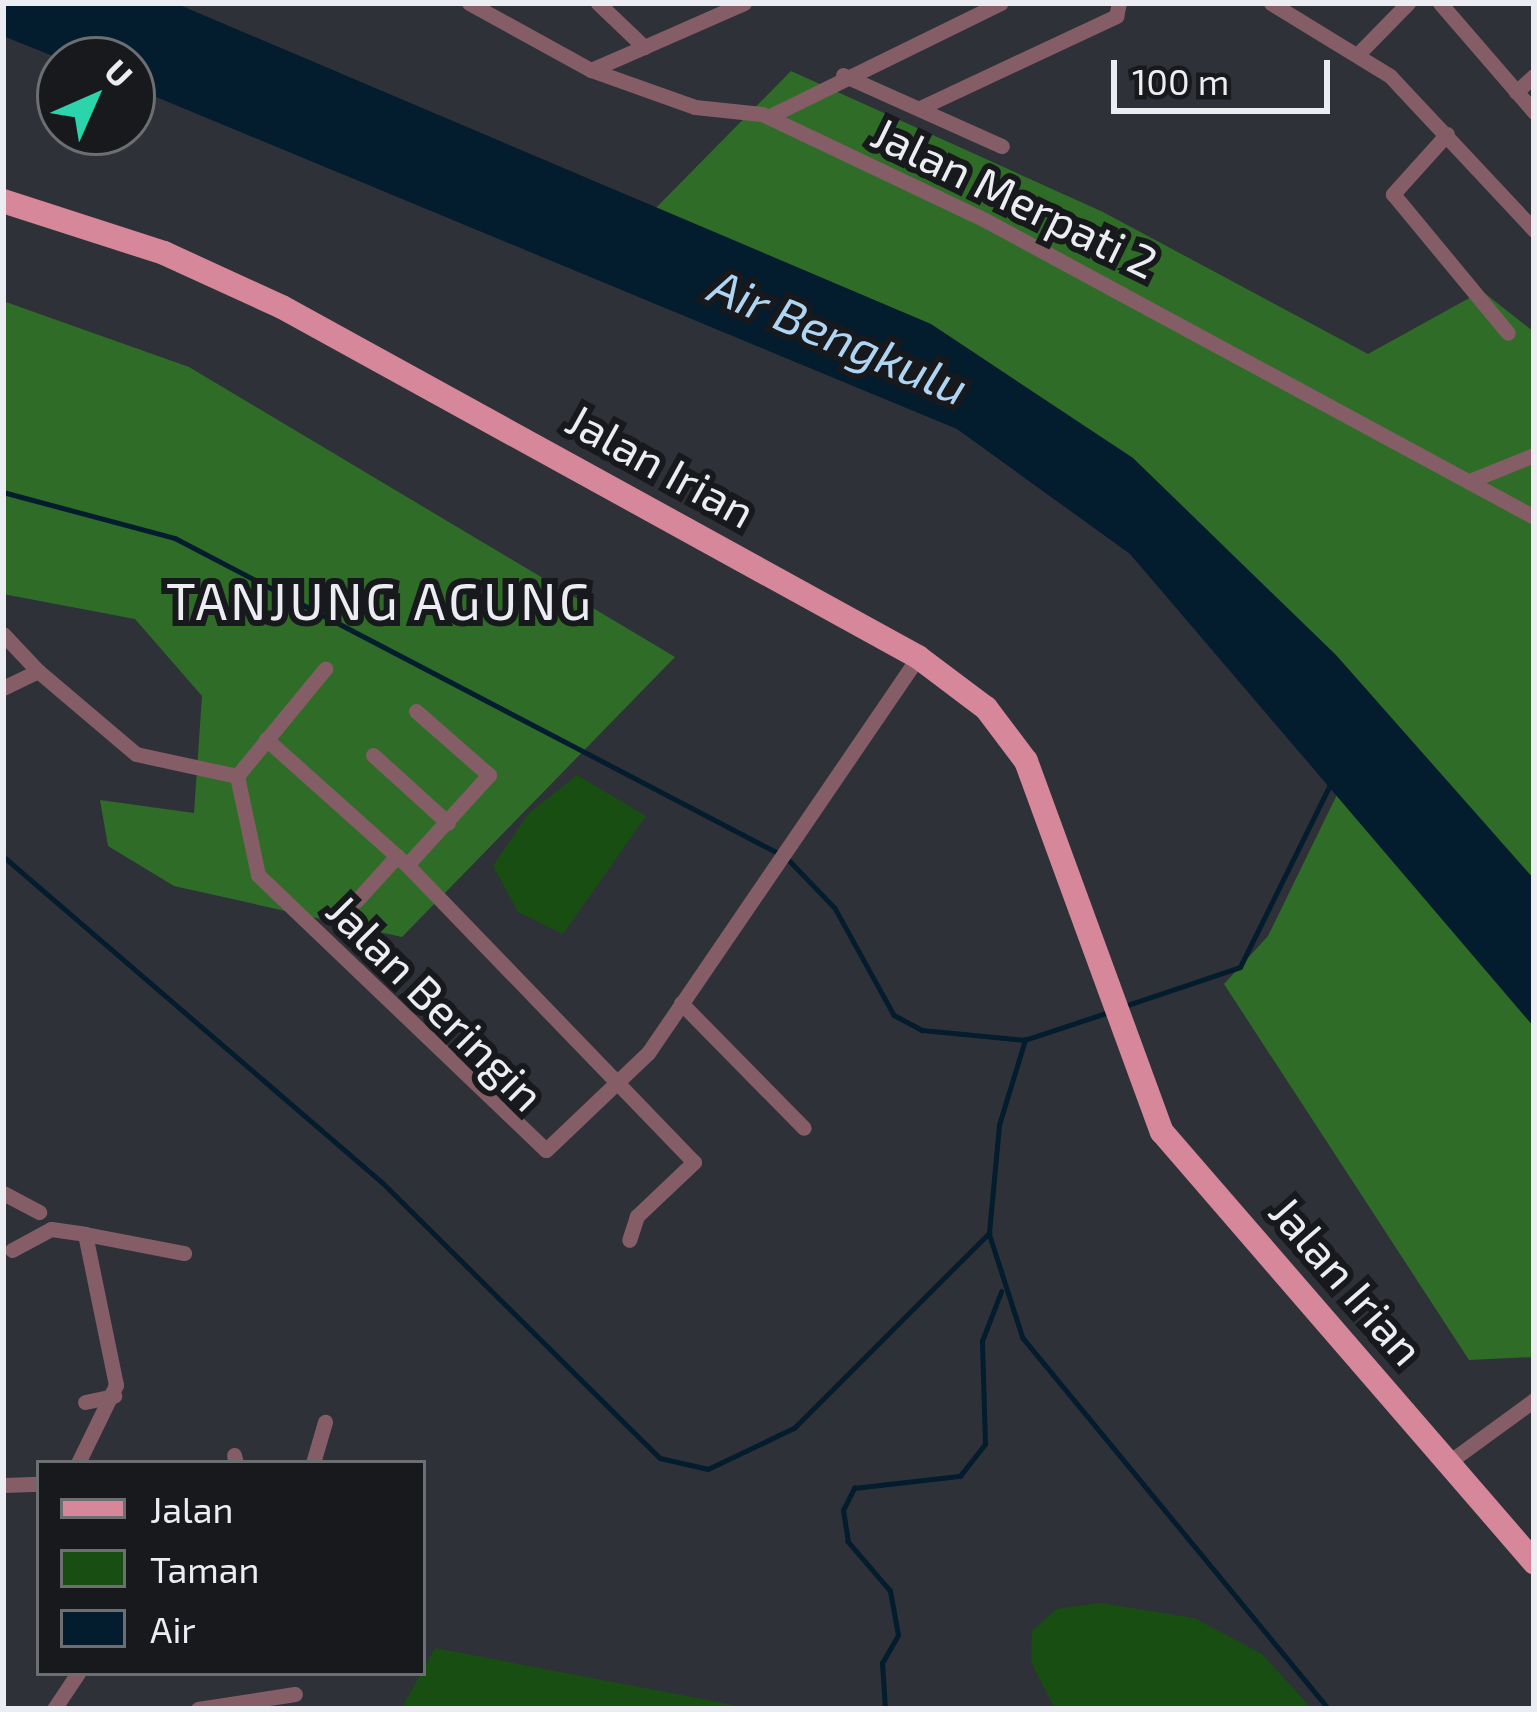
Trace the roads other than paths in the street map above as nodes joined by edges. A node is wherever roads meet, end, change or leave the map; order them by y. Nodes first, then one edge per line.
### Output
1 (469, 3) edge
2 (598, 3) edge
3 (744, 3) edge
4 (1000, 3) edge
5 (1119, 3) edge
6 (1270, 3) edge
7 (1408, 3) edge
8 (1440, 3) edge
9 (644, 46) junction
10 (1360, 52) junction
11 (591, 70) junction
12 (844, 75) junction
13 (1534, 76) edge
14 (1516, 92) junction
15 (920, 109) junction
16 (1534, 112) edge
17 (768, 117) junction
18 (1448, 134) junction
19 (1001, 146) dead end
20 (3, 201) edge
21 (1530, 218) edge
22 (1508, 333) dead end
23 (1534, 454) edge
24 (1472, 480) junction
25 (1534, 517) edge
26 (3, 634) edge
27 (918, 657) junction
28 (325, 669) dead end
29 (38, 671) junction
30 (3, 688) edge
31 (416, 711) dead end
32 (266, 739) junction
33 (373, 755) dead end
34 (237, 776) junction
35 (448, 823) junction
36 (402, 861) junction
37 (356, 902) dead end
38 (681, 1003) junction
39 (619, 1085) junction
40 (804, 1128) dead end
41 (3, 1193) edge
42 (39, 1212) dead end
43 (85, 1234) junction
44 (629, 1240) dead end
45 (6, 1250) edge
46 (184, 1253) dead end
47 (114, 1396) junction
48 (1534, 1400) edge
49 (86, 1402) dead end
50 (325, 1422) dead end
51 (81, 1460) edge
52 (315, 1460) edge
53 (1449, 1462) junction
54 (36, 1484) edge
55 (3, 1485) edge
56 (1534, 1562) edge
57 (76, 1676) edge
58 (295, 1694) dead end
59 (54, 1709) edge
60 (198, 1709) edge

1 - 11 street, Jalan Merpati 2
2 - 9 street
3 - 9 street
4 - 12 street
5 - 15 street
6 - 10 street
7 - 10 street
8 - 14 street
9 - 11 street
10 - 18 street
11 - 17 street, Jalan Merpati 2
12 - 15 street
12 - 17 street
13 - 14 street
14 - 16 street
15 - 19 street
17 - 24 street, Jalan Merpati 2
18 - 21 street
18 - 22 street
20 - 27 main road, Jalan Irian
23 - 24 street
24 - 25 street, Jalan Merpati 2
26 - 29 street
27 - 38 street, Jalan Beringin
27 - 53 main road, Jalan Irian
28 - 32 street
29 - 30 street
29 - 34 street
31 - 35 street
32 - 34 street
32 - 36 street
33 - 35 street
34 - 39 street, Jalan Beringin
35 - 36 street
36 - 37 street
36 - 39 street
38 - 39 street, Jalan Beringin
38 - 40 street
39 - 44 street
41 - 42 street
43 - 45 street
43 - 46 street
43 - 47 street
47 - 49 street
47 - 51 street
48 - 53 street
50 - 52 street
53 - 56 main road, Jalan Irian
54 - 55 street
57 - 59 street
58 - 60 street

